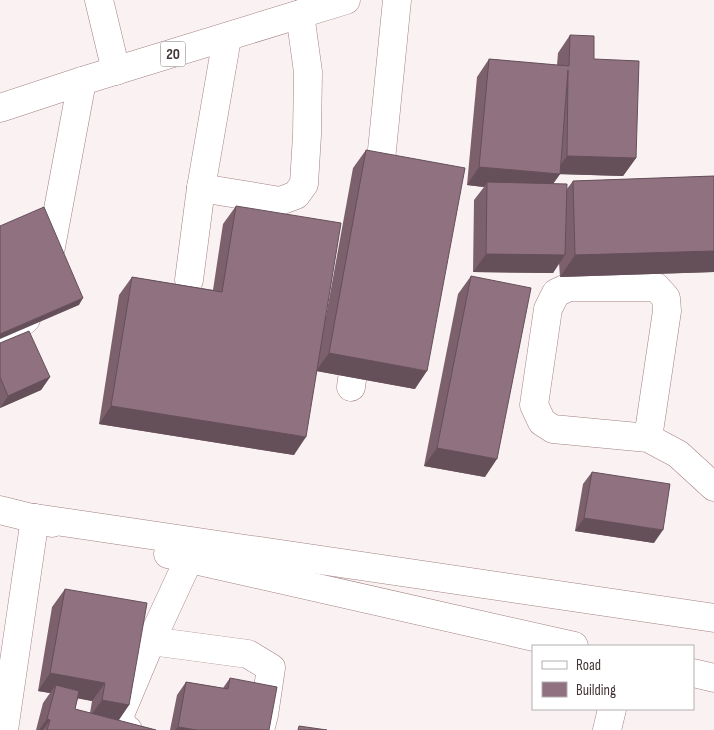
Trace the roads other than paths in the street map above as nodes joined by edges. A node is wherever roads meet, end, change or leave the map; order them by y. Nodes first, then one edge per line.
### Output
1 (99, 0) edge
2 (397, 0) edge
3 (335, 1) edge
4 (300, 14) junction
5 (227, 38) junction
6 (116, 71) junction
7 (82, 81) junction
8 (0, 108) edge
9 (201, 188) junction
10 (374, 218) edge
11 (189, 280) dead end
12 (360, 321) edge
13 (0, 340) edge
14 (351, 387) dead end
15 (648, 438) junction
16 (714, 487) edge
17 (0, 510) edge
18 (35, 518) junction
19 (189, 559) junction
20 (714, 614) edge
21 (151, 641) junction
22 (570, 645) edge
23 (694, 673) edge
24 (714, 678) edge
25 (612, 710) edge
26 (4, 730) edge
27 (128, 730) edge
28 (260, 730) edge
29 (607, 730) edge

1 - 6 main road
2 - 10 main road
3 - 4 main road, 20
4 - 5 main road, 20
4 - 9 main road
5 - 6 main road, 20
5 - 9 main road
6 - 7 main road, 20
7 - 8 main road, 20
7 - 13 main road
9 - 11 main road
12 - 14 main road
15 - 15 main road
15 - 16 main road
17 - 18 main road
18 - 19 main road
18 - 20 main road
18 - 26 main road
19 - 21 main road
19 - 22 main road
21 - 27 main road
21 - 28 main road
23 - 24 main road
25 - 29 main road

